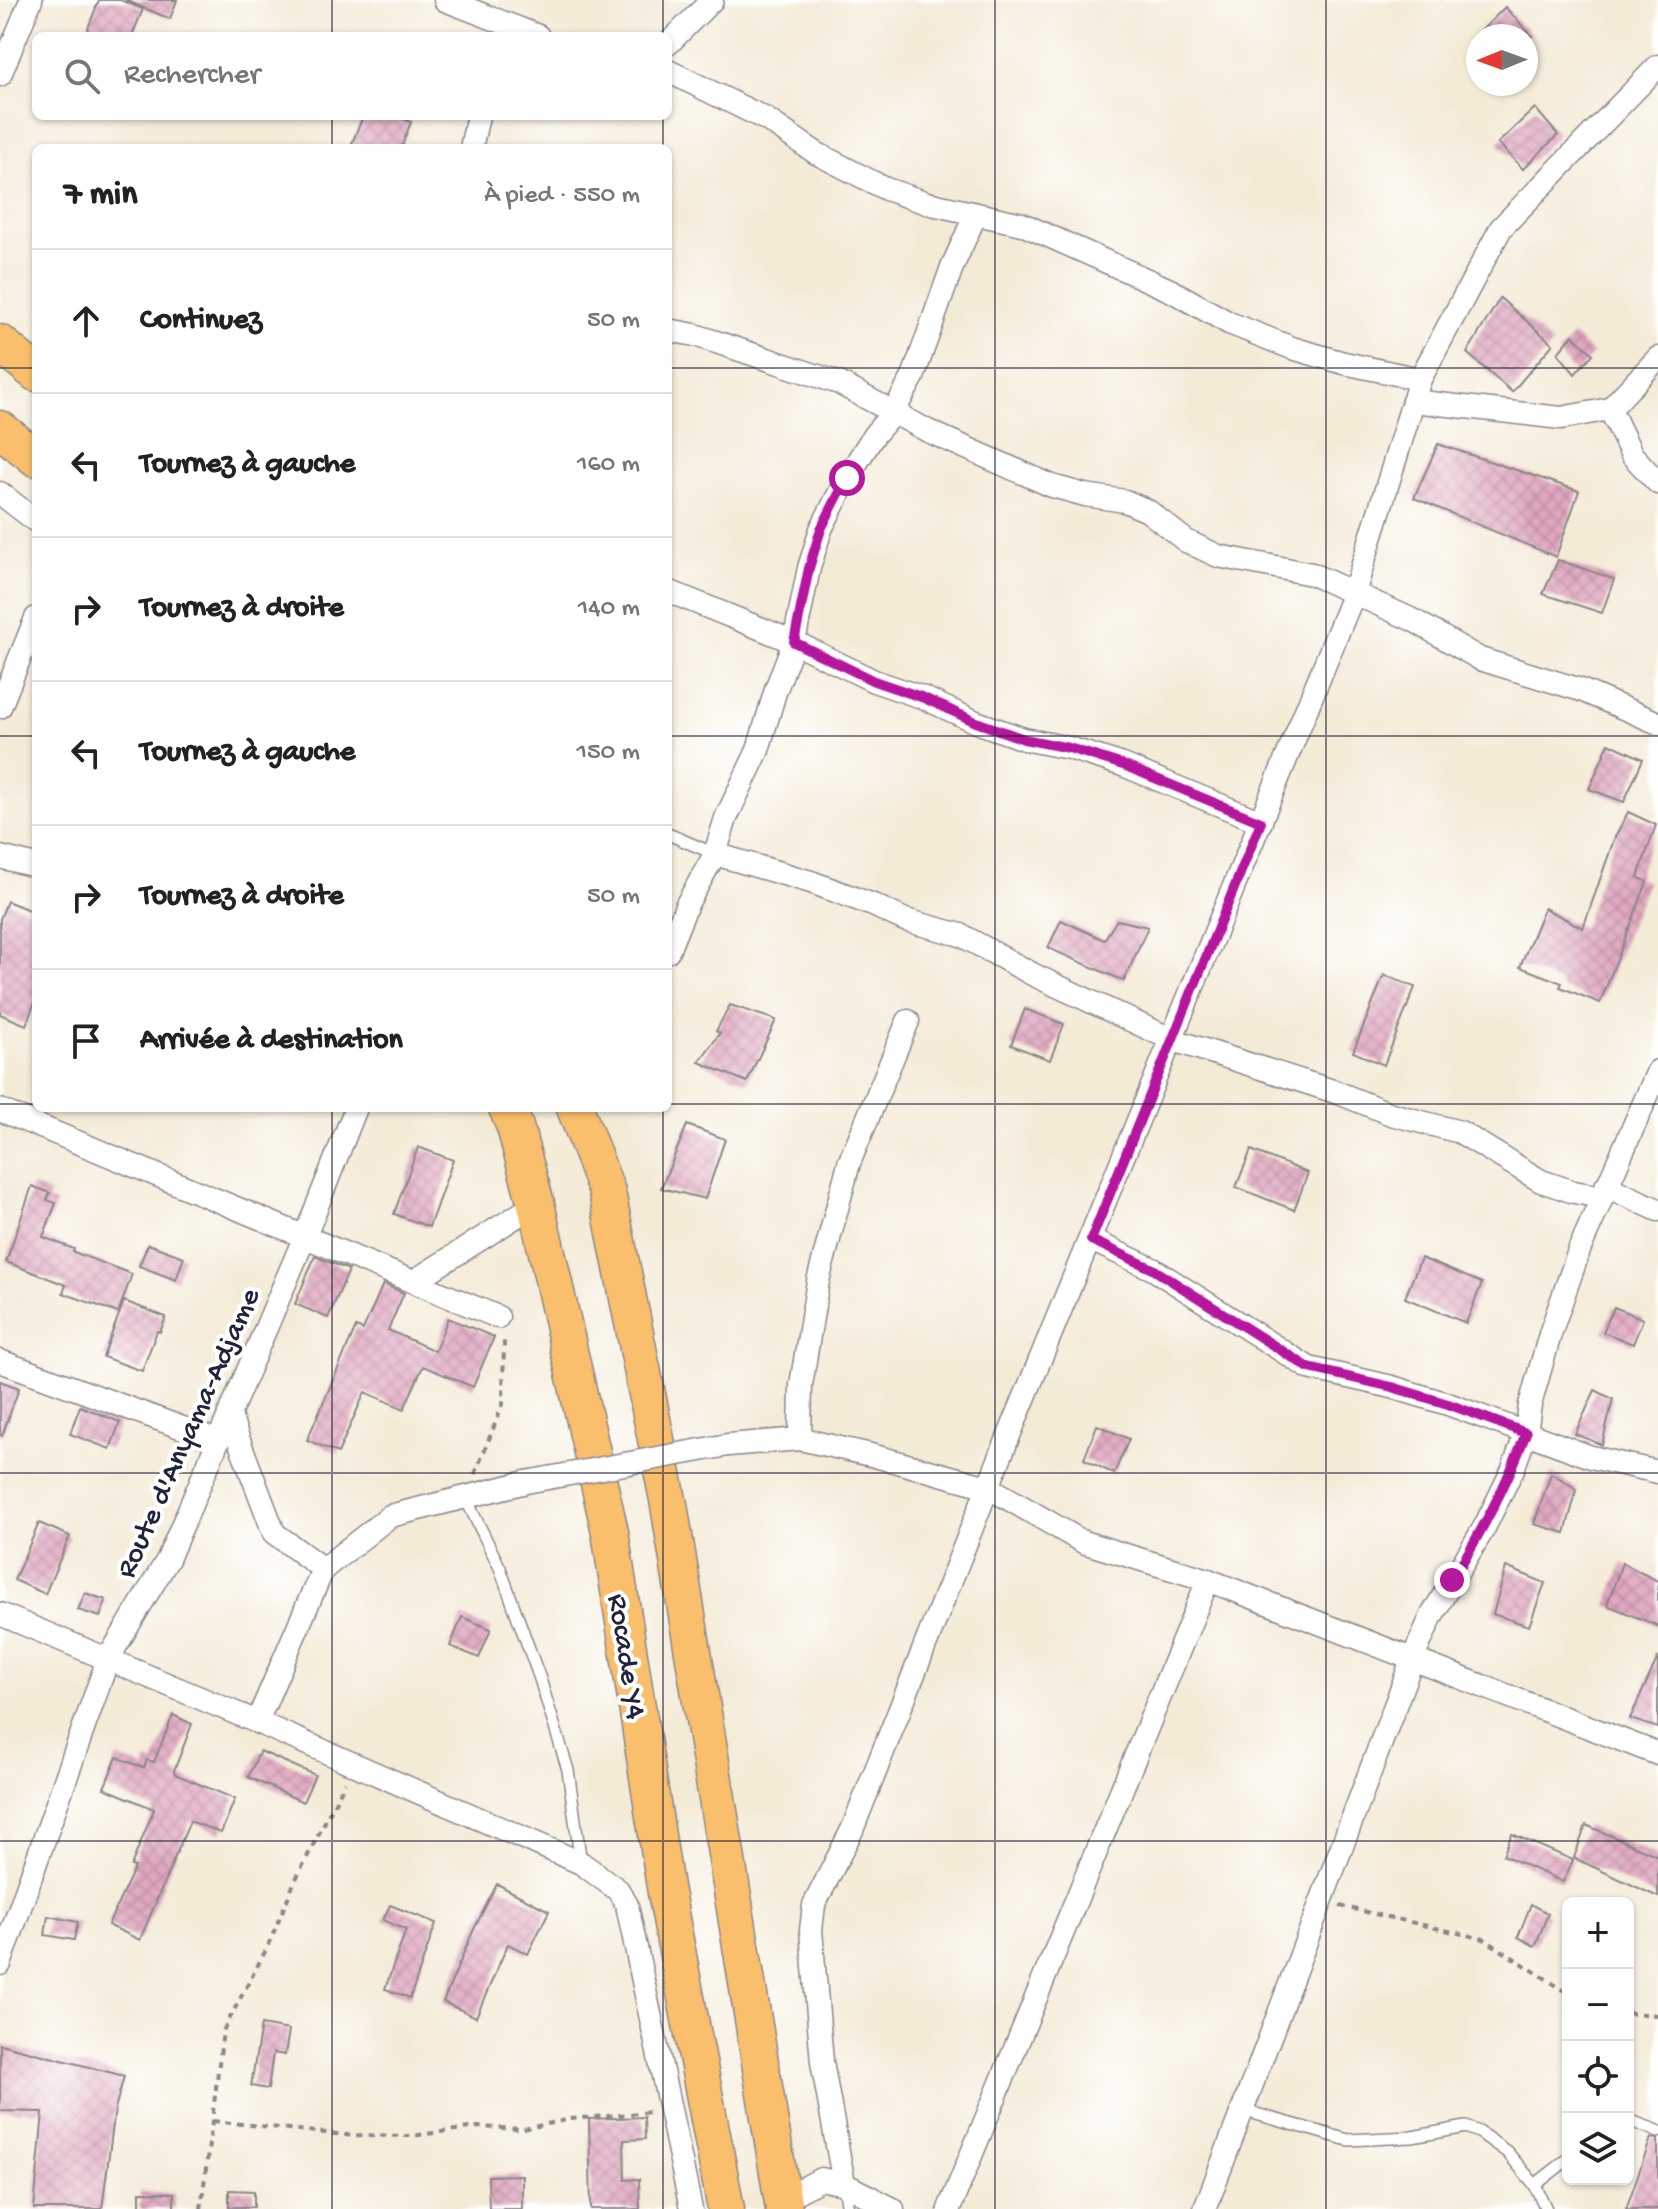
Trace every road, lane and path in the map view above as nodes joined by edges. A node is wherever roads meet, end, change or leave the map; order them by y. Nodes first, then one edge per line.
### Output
1 (31, 0) edge
2 (445, 0) edge
3 (712, 0) edge
4 (500, 29) edge
5 (672, 40) edge
6 (1658, 66) edge
7 (672, 73) edge
8 (0, 75) edge
9 (477, 120) edge
10 (472, 144) edge
11 (976, 214) junction
12 (672, 331) edge
13 (0, 343) edge
14 (1658, 358) edge
15 (32, 370) edge
16 (1420, 379) junction
17 (1413, 401) junction
18 (1610, 409) junction
19 (893, 413) junction
20 (0, 429) edge
21 (32, 455) edge
22 (1658, 483) edge
23 (0, 493) edge
24 (32, 518) edge
25 (672, 593) edge
26 (1354, 593) junction
27 (32, 628) edge
28 (794, 642) junction
29 (0, 707) edge
30 (1658, 723) edge
31 (1261, 822) junction
32 (672, 836) edge
33 (715, 854) junction
34 (0, 857) edge
35 (32, 865) edge
36 (672, 941) edge
37 (908, 1021) dead end
38 (1173, 1040) junction
39 (1658, 1071) edge
40 (0, 1110) edge
41 (354, 1112) edge
42 (509, 1112) edge
43 (577, 1112) edge
44 (1604, 1192) junction
45 (536, 1204) junction
46 (1658, 1210) edge
47 (305, 1236) junction
48 (1091, 1240) junction
49 (414, 1281) junction
50 (498, 1317) joint
51 (0, 1361) edge
52 (229, 1414) junction
53 (1526, 1433) junction
54 (800, 1439) junction
55 (218, 1441) junction
56 (1658, 1472) edge
57 (988, 1487) junction
58 (466, 1499) junction
59 (323, 1569) junction
60 (1208, 1580) junction
61 (0, 1614) edge
62 (1413, 1658) junction
63 (108, 1659) junction
64 (257, 1722) junction
65 (1658, 1754) edge
66 (353, 1766) junction
67 (581, 1863) junction
68 (1322, 1901) junction
69 (0, 1964) edge
70 (1562, 1989) edge
71 (1634, 2013) edge
72 (1658, 2015) edge
73 (1242, 2110) junction
74 (670, 2111) junction
75 (213, 2121) junction
76 (1634, 2122) edge
77 (1658, 2131) edge
78 (1562, 2164) edge
79 (844, 2184) junction
80 (1535, 2185) junction
81 (783, 2205) edge
82 (201, 2209) edge
83 (691, 2209) edge
84 (726, 2209) edge
85 (848, 2209) edge
86 (893, 2209) edge
87 (949, 2209) edge
88 (1205, 2209) edge
89 (1546, 2209) edge

1 - 8 street
2 - 4 street
3 - 5 street
6 - 16 street
7 - 11 street
9 - 10 street
11 - 16 street
11 - 19 street
12 - 19 street
13 - 15 highway
14 - 18 street
16 - 17 street
17 - 18 street
17 - 26 street
18 - 22 street
19 - 26 street
19 - 28 street
20 - 21 highway
23 - 24 street
25 - 28 street
26 - 30 street
26 - 31 street
27 - 29 street
28 - 31 street
28 - 33 street
31 - 38 street
32 - 33 lane
33 - 36 street
33 - 38 street
34 - 35 street
37 - 54 street
38 - 44 street
38 - 48 street
39 - 44 street
40 - 47 street
41 - 47 street, Route d'Anyama-Adjame
42 - 45 highway, Rocade Y4
43 - 81 highway
44 - 46 street
44 - 53 street
45 - 49 street
45 - 84 highway, Rocade Y4
47 - 49 street
47 - 52 street, Route d'Anyama-Adjame
48 - 53 street
48 - 57 street
49 - 50 street
50 - 58 path
51 - 55 street
52 - 55 street, Route d'Anyama-Adjame
52 - 59 street
53 - 56 street
53 - 62 street
54 - 57 street
54 - 58 street, bridge
55 - 63 street, Route d'Anyama-Adjame
57 - 60 street
57 - 79 street
58 - 59 street
58 - 67 lane
59 - 64 street
60 - 62 street
60 - 87 street
61 - 63 street
62 - 65 street
62 - 68 street
63 - 64 street
63 - 69 street, Route d'Anyama-Adjame
64 - 66 street
66 - 67 street
66 - 75 path
67 - 74 street
68 - 70 path
68 - 73 street
71 - 72 path
73 - 80 lane
73 - 88 street
74 - 75 path
74 - 83 street
75 - 82 path
76 - 77 lane
78 - 80 lane
79 - 81 street
79 - 85 lane
79 - 86 street
80 - 89 lane

